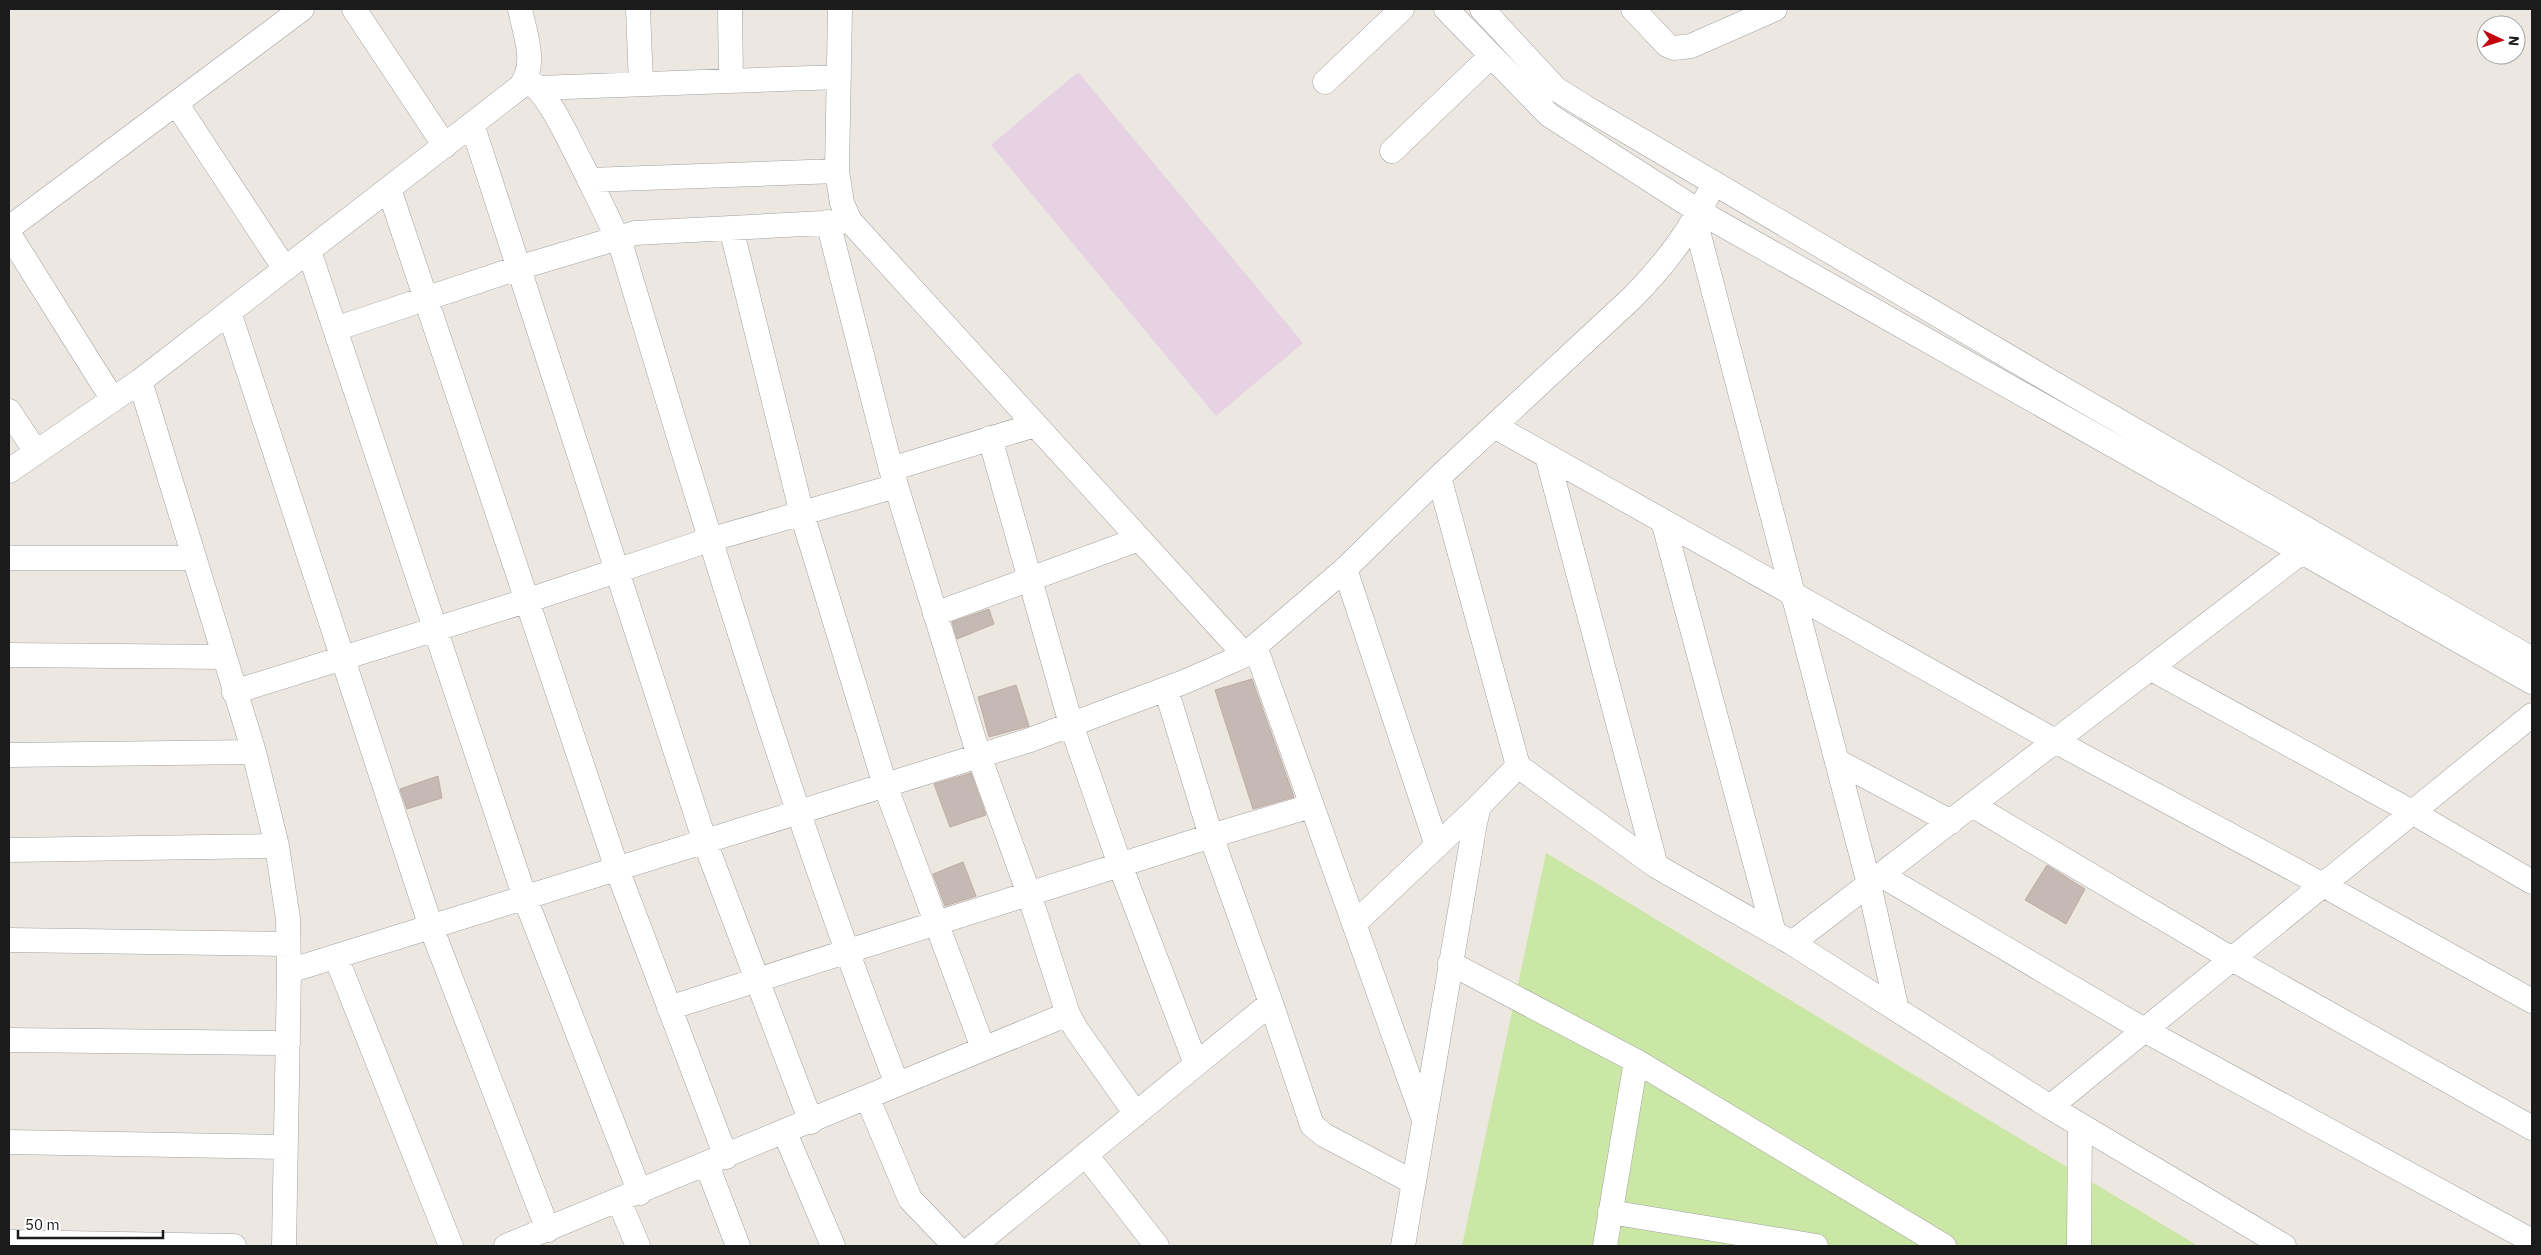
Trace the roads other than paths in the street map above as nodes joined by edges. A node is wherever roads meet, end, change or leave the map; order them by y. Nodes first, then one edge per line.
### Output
1 (302, 9) edge
2 (354, 9) edge
3 (520, 9) edge
4 (638, 9) edge
5 (730, 9) edge
6 (840, 9) edge
7 (1402, 9) edge
8 (1446, 9) edge
9 (1482, 9) edge
10 (1633, 9) edge
11 (1767, 10) edge
12 (1491, 56) junction
13 (838, 77) junction
14 (731, 81) junction
15 (1325, 82) dead end
16 (533, 83) junction
17 (641, 84) junction
18 (176, 103) junction
19 (472, 124) junction
20 (445, 146) junction
21 (1392, 151) dead end
22 (837, 171) junction
23 (589, 180) junction
24 (1714, 183) junction
25 (389, 189) junction
26 (1697, 216) junction
27 (839, 222) junction
28 (9, 228) edge
29 (731, 228) junction
30 (9, 234) edge
31 (617, 237) junction
32 (309, 251) junction
33 (518, 268) junction
34 (285, 269) junction
35 (427, 300) junction
36 (229, 312) junction
37 (335, 329) junction
38 (140, 381) junction
39 (113, 400) junction
40 (9, 411) edge
41 (1035, 425) junction
42 (1494, 426) junction
43 (990, 438) junction
44 (36, 452) junction
45 (1547, 456) junction
46 (9, 471) edge
47 (894, 477) junction
48 (1439, 477) junction
49 (802, 514) junction
50 (1663, 521) junction
51 (1139, 539) junction
52 (709, 540) junction
53 (2303, 551) junction
54 (9, 558) edge
55 (194, 558) junction
56 (1345, 569) junction
57 (616, 572) junction
58 (1029, 579) junction
59 (1793, 595) junction
60 (529, 600) junction
61 (935, 614) junction
62 (435, 630) junction
63 (1250, 650) junction
64 (9, 655) edge
65 (224, 657) junction
66 (342, 658) junction
67 (2532, 659) edge
68 (2150, 668) junction
69 (2532, 682) edge
70 (1166, 689) junction
71 (234, 692) junction
72 (2532, 715) edge
73 (1071, 724) junction
74 (2055, 741) junction
75 (254, 752) junction
76 (9, 755) edge
77 (979, 756) junction
78 (1837, 761) junction
79 (1518, 766) junction
80 (885, 785) junction
81 (1972, 805) junction
82 (1311, 806) junction
83 (1480, 806) junction
84 (2412, 812) junction
85 (798, 813) junction
86 (1950, 822) junction
87 (1211, 836) junction
88 (705, 842) junction
89 (276, 846) junction
90 (1437, 846) junction
91 (9, 850) edge
92 (1120, 864) junction
93 (1656, 866) junction
94 (617, 869) junction
95 (1875, 880) junction
96 (2532, 882) edge
97 (2323, 884) junction
98 (1029, 894) junction
99 (526, 898) junction
100 (935, 924) junction
101 (1354, 924) junction
102 (431, 927) junction
103 (1783, 938) junction
104 (9, 940) edge
105 (288, 944) junction
106 (846, 952) junction
107 (336, 957) junction
108 (2232, 959) junction
109 (1450, 963) junction
110 (289, 972) junction
111 (757, 980) junction
112 (2532, 1001) edge
113 (1271, 1003) junction
114 (669, 1008) junction
115 (1897, 1010) junction
116 (1068, 1014) junction
117 (2144, 1030) junction
118 (9, 1040) edge
119 (288, 1043) junction
120 (983, 1048) junction
121 (1636, 1061) junction
122 (1196, 1064) junction
123 (897, 1084) junction
124 (867, 1097) junction
125 (2050, 1107) junction
126 (1136, 1114) junction
127 (1424, 1120) junction
128 (811, 1122) junction
129 (2080, 1125) junction
130 (2532, 1128) edge
131 (785, 1133) junction
132 (9, 1142) edge
133 (285, 1147) junction
134 (1086, 1154) junction
135 (716, 1161) junction
136 (1413, 1182) junction
137 (629, 1197) junction
138 (1610, 1212) junction
139 (545, 1236) edge
140 (2532, 1241) edge
141 (9, 1242) edge
142 (234, 1246) edge
143 (284, 1246) edge
144 (451, 1246) edge
145 (506, 1246) edge
146 (638, 1246) edge
147 (738, 1246) edge
148 (833, 1246) edge
149 (955, 1246) edge
150 (974, 1246) edge
151 (1157, 1246) edge
152 (1403, 1246) edge
153 (1605, 1246) edge
154 (1816, 1246) edge
155 (1944, 1246) edge
156 (2079, 1246) edge
157 (2284, 1246) edge

1 - 18 street
2 - 20 street
3 - 16 street
4 - 17 street
5 - 14 street
6 - 13 street
7 - 15 street
8 - 12 street
9 - 24 street
10 - 11 street
12 - 21 street
12 - 26 street
13 - 14 street
13 - 22 street
14 - 17 street
16 - 17 street
16 - 19 street
16 - 23 street
18 - 28 street
18 - 34 street
19 - 20 street
19 - 33 street
20 - 25 street
22 - 23 street
22 - 27 street
23 - 31 street
24 - 26 street
24 - 67 street
25 - 32 street
25 - 35 street
26 - 42 street
26 - 53 street
26 - 59 street
27 - 29 street
27 - 41 street
27 - 47 street
29 - 31 street
29 - 49 street
30 - 39 street
31 - 33 street
31 - 52 street
32 - 34 street
32 - 37 street
33 - 35 street
33 - 57 street
34 - 36 street
35 - 37 street
35 - 60 street
36 - 38 street
36 - 66 street
37 - 62 street
38 - 39 street
38 - 55 street
39 - 44 street
40 - 44 street
41 - 43 street
41 - 51 street
42 - 45 street
42 - 48 street
43 - 47 street
43 - 58 street
44 - 46 street
45 - 50 street
45 - 93 street
47 - 49 street
47 - 61 street
48 - 56 street
48 - 79 street
49 - 52 street
49 - 80 street
50 - 59 street
50 - 103 street
51 - 58 street
51 - 63 street
52 - 57 street
52 - 85 street
53 - 68 street
53 - 69 street
54 - 55 street
55 - 65 street
56 - 63 street
56 - 90 street
57 - 60 street
57 - 88 street
58 - 61 street
58 - 73 street
59 - 74 street
59 - 78 street
60 - 62 street
60 - 94 street
61 - 77 street
62 - 66 street
62 - 99 street
63 - 70 street
63 - 82 street
64 - 65 street
65 - 71 street
66 - 71 street
66 - 102 street
68 - 74 street
68 - 84 street
70 - 73 street
70 - 87 street
71 - 75 street
72 - 84 street
73 - 77 street
73 - 92 street
74 - 81 street
74 - 97 street
75 - 76 street
75 - 89 street
77 - 80 street
77 - 98 street
78 - 86 street
78 - 95 street
79 - 83 street
79 - 93 street
80 - 85 street
80 - 100 street
81 - 86 street
81 - 108 street
82 - 87 street
82 - 101 street
83 - 90 street
83 - 109 street
84 - 96 street
84 - 97 street
85 - 88 street
85 - 106 street
86 - 95 street
87 - 92 street
87 - 113 street
88 - 94 street
88 - 111 street
89 - 91 street
89 - 105 street
90 - 101 street
92 - 98 street
92 - 122 street
93 - 103 street
94 - 99 street
94 - 114 street
95 - 103 street
95 - 115 street
95 - 117 street
97 - 108 street
97 - 112 street
98 - 100 street
98 - 116 street
99 - 102 street
99 - 137 street
100 - 106 street
100 - 120 street
101 - 127 street
102 - 107 street
102 - 139 street
103 - 115 street
104 - 105 street
105 - 110 street
106 - 111 street
106 - 123 street
107 - 110 street
107 - 144 street
108 - 117 street
108 - 130 street
109 - 121 street
109 - 127 street
110 - 119 street
111 - 114 street
111 - 128 street
113 - 122 street
113 - 136 street
114 - 135 street
115 - 125 street
116 - 120 street
116 - 126 street
117 - 125 street
117 - 140 street
118 - 119 street
119 - 133 street
120 - 123 street
121 - 138 street
121 - 155 street
122 - 126 street
123 - 124 street
124 - 128 street
124 - 149 street
125 - 129 street
126 - 134 street
127 - 136 street
128 - 131 street
129 - 156 street
129 - 157 street
131 - 135 street
131 - 148 street
132 - 133 street
133 - 143 street
134 - 150 street
134 - 151 street
135 - 137 street
135 - 147 street
136 - 152 street
137 - 139 street
137 - 146 street
138 - 153 street
138 - 154 street
139 - 145 street
141 - 142 street

